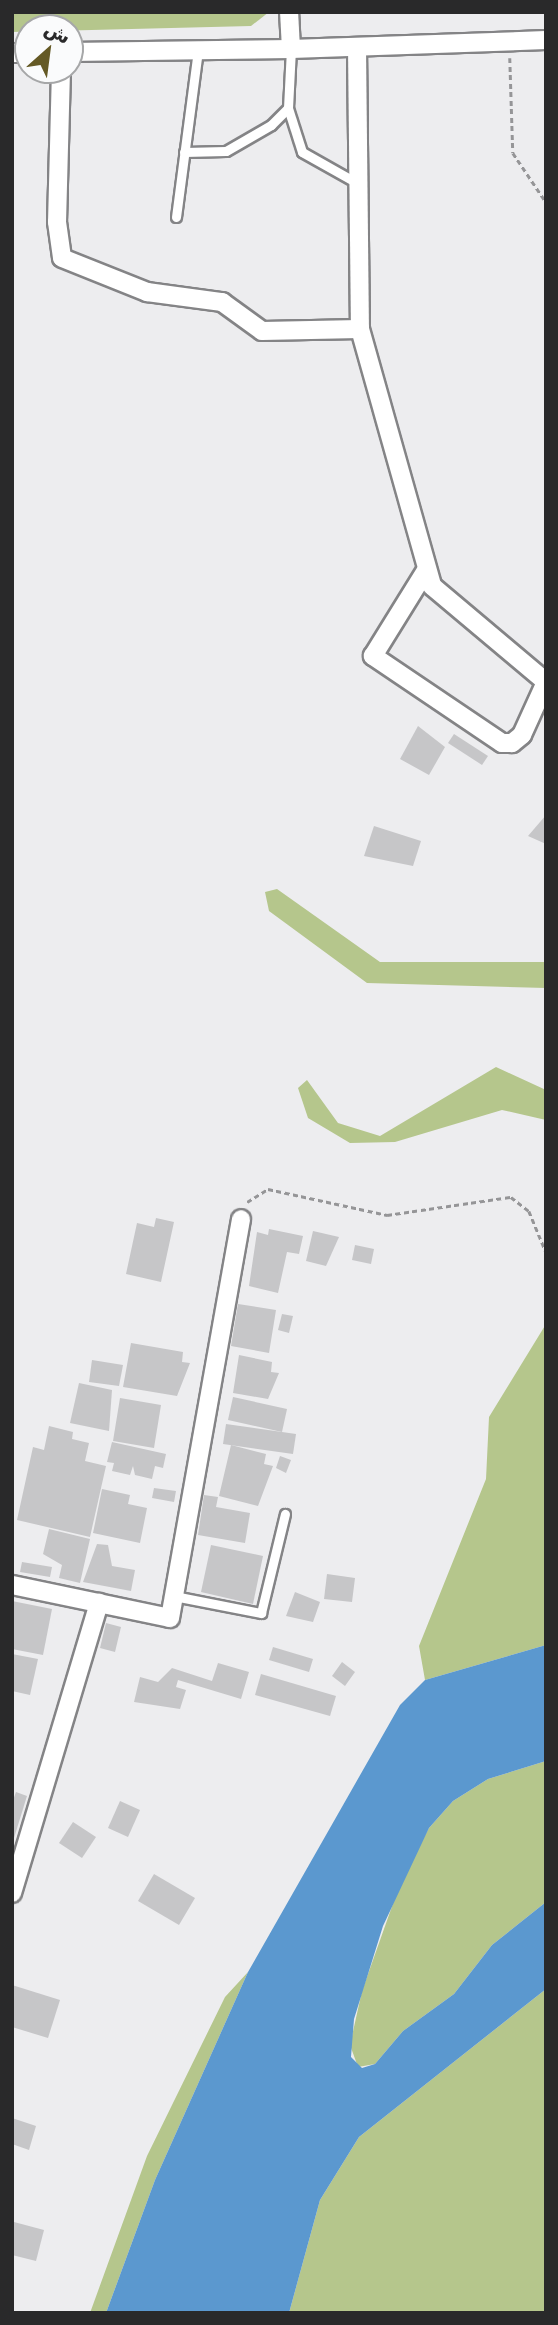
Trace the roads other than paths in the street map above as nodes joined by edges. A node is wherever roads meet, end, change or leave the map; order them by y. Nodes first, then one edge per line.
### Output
1 (289, 12) edge
2 (546, 40) edge
3 (357, 47) junction
4 (291, 50) junction
5 (198, 51) junction
6 (84, 52) edge
7 (61, 84) edge
8 (288, 108) junction
9 (184, 152) junction
10 (357, 183) junction
11 (176, 217) dead end
12 (360, 329) junction
13 (425, 572) junction
14 (242, 1219) road end
15 (285, 1514) dead end
16 (12, 1585) edge
17 (174, 1596) junction
18 (99, 1603) junction
19 (12, 1893) edge

1 - 4 street
2 - 3 street
3 - 4 street
3 - 10 street
4 - 5 street
4 - 8 lane
5 - 6 street
5 - 9 lane
7 - 12 street
8 - 9 lane
8 - 10 lane
9 - 11 lane
10 - 12 street
12 - 13 street
13 - 13 street
14 - 17 street
15 - 17 lane
16 - 18 street
17 - 18 street
18 - 19 street

